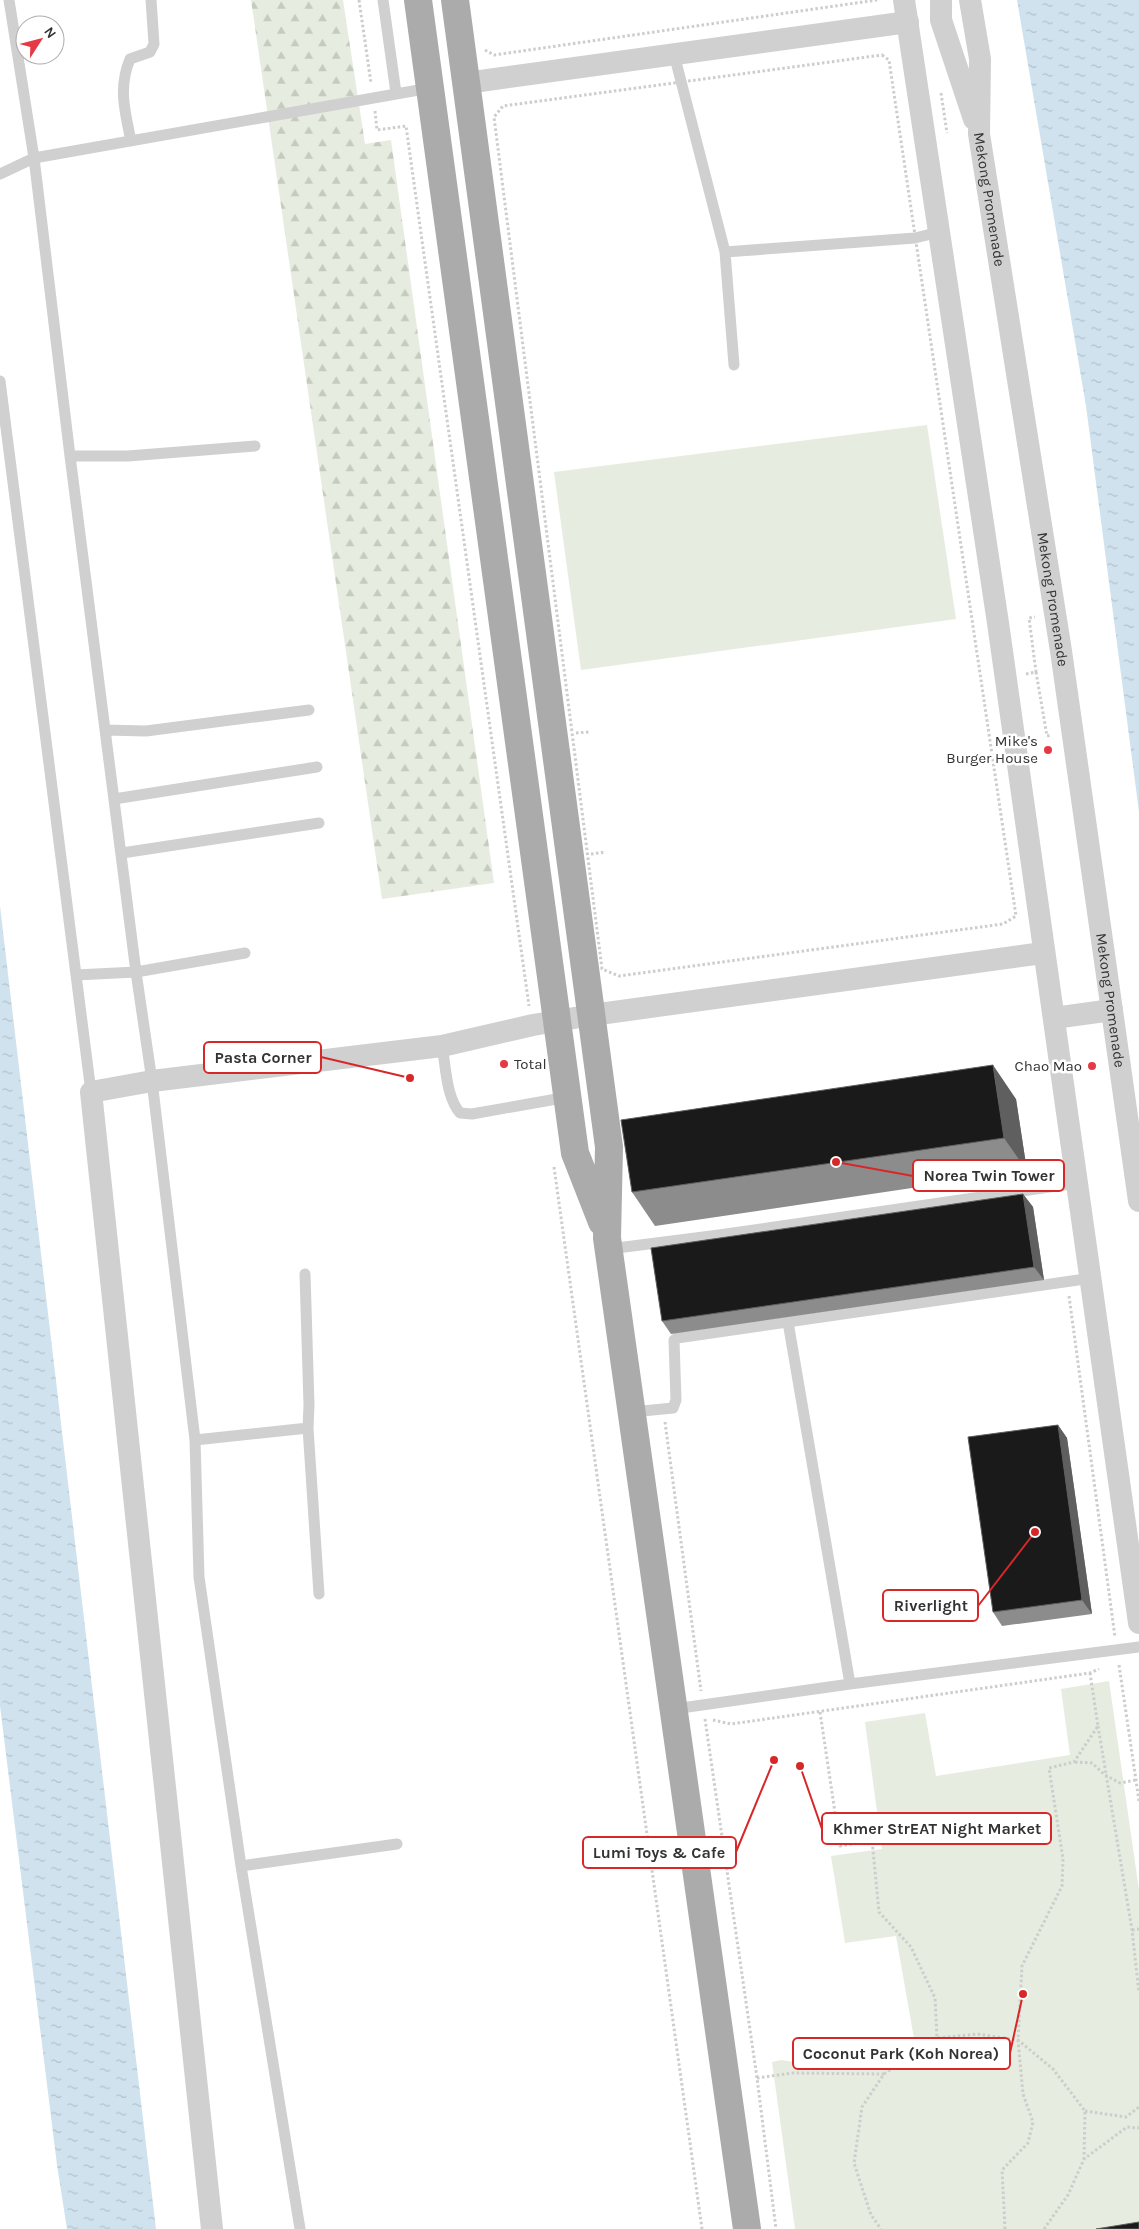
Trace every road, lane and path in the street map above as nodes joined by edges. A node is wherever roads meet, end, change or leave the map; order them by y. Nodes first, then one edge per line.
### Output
1 (9, 0) edge
2 (151, 0) edge
3 (383, 0) edge
4 (418, 0) edge
5 (455, 0) edge
6 (877, 0) edge
7 (941, 0) edge
8 (970, 0) edge
9 (906, 11) edge
10 (484, 42) dead end
11 (674, 54) junction
12 (681, 82) junction
13 (466, 83) junction
14 (430, 88) junction
15 (396, 93) junction
16 (979, 134) junction
17 (131, 141) junction
18 (34, 158) junction
19 (0, 174) edge
20 (939, 232) junction
21 (915, 238) junction
22 (724, 252) junction
23 (734, 365) dead end
24 (0, 381) edge
25 (255, 446) dead end
26 (70, 456) junction
27 (310, 710) dead end
28 (105, 730) junction
29 (589, 732) dead end
30 (573, 733) junction
31 (317, 767) dead end
32 (114, 799) junction
33 (319, 823) dead end
34 (122, 852) junction
35 (606, 852) dead end
36 (588, 854) junction
37 (245, 953) dead end
38 (1043, 953) junction
39 (136, 972) junction
40 (76, 975) junction
41 (1112, 1010) junction
42 (592, 1015) junction
43 (1054, 1018) junction
44 (559, 1022) junction
45 (442, 1046) junction
46 (152, 1081) junction
47 (91, 1092) junction
48 (568, 1097) junction
49 (1077, 1183) junction
50 (1139, 1201) edge
51 (608, 1243) junction
52 (305, 1274) dead end
53 (1092, 1278) junction
54 (1068, 1281) junction
55 (788, 1322) junction
56 (664, 1409) junction
57 (632, 1412) junction
58 (308, 1428) junction
59 (195, 1440) junction
60 (319, 1594) dead end
61 (1139, 1623) edge
62 (1139, 1647) edge
63 (1117, 1650) junction
64 (1111, 1663) dead end
65 (1104, 1667) dead end
66 (1090, 1673) junction
67 (850, 1684) junction
68 (703, 1705) junction
69 (674, 1709) junction
70 (820, 1712) junction
71 (705, 1719) junction
72 (1098, 1726) junction
73 (1074, 1762) junction
74 (1105, 1775) junction
75 (1136, 1780) junction
76 (1139, 1801) edge
77 (398, 1844) dead end
78 (241, 1866) junction
79 (1139, 1929) edge
80 (1132, 1930) junction
81 (1139, 1993) edge
82 (937, 2038) junction
83 (1018, 2040) junction
84 (884, 2074) junction
85 (757, 2078) junction
86 (1139, 2107) edge
87 (1085, 2111) junction
88 (1139, 2128) edge
89 (1084, 2159) junction
90 (212, 2229) edge
91 (300, 2229) edge
92 (747, 2229) edge
93 (776, 2229) edge
94 (881, 2229) edge
95 (1005, 2229) edge
96 (1044, 2229) edge

1 - 18 lane
2 - 17 lane
3 - 15 lane
4 - 14 main road
5 - 13 main road
6 - 10 path
7 - 16 street
8 - 16 street, Mekong Promenade
9 - 11 street
9 - 20 street
11 - 12 lane
11 - 13 street
12 - 21 path
12 - 22 lane
12 - 30 path
13 - 42 main road
14 - 15 lane
14 - 44 main road
15 - 17 lane
16 - 41 street, Mekong Promenade
17 - 18 lane
18 - 19 lane
18 - 26 lane
20 - 21 lane
20 - 38 street
21 - 22 lane
21 - 36 path
22 - 23 lane
24 - 40 lane
25 - 26 lane
26 - 28 lane
27 - 28 lane
28 - 32 lane
29 - 30 path
30 - 36 path
31 - 32 lane
32 - 34 lane
33 - 34 lane
34 - 39 lane
35 - 36 path
37 - 39 lane
38 - 42 street
38 - 43 street
39 - 40 lane
39 - 46 lane
40 - 47 lane
41 - 43 street
41 - 50 street, Mekong Promenade
42 - 44 street
42 - 51 main road
43 - 49 street
44 - 45 street
44 - 48 main road
45 - 46 street
45 - 48 lane
46 - 47 street
46 - 59 lane
47 - 90 street
48 - 51 main road
49 - 51 lane
49 - 53 street
51 - 57 main road
52 - 58 lane
53 - 54 lane
53 - 61 street
54 - 55 lane
54 - 63 path
55 - 56 lane
55 - 67 lane
56 - 57 lane
56 - 68 path
57 - 69 main road
58 - 59 lane
58 - 60 lane
59 - 78 lane
62 - 63 lane
63 - 67 lane
64 - 75 path
65 - 66 path
66 - 70 path
66 - 72 path
67 - 68 lane
68 - 69 lane
68 - 71 path
69 - 92 main road
70 - 71 path
70 - 82 path
71 - 85 path
72 - 73 path
72 - 74 path
73 - 74 path
73 - 83 path
74 - 75 path
74 - 80 path
75 - 76 path
77 - 78 lane
78 - 91 lane
79 - 80 path
80 - 81 path
82 - 83 path
82 - 84 path
83 - 87 path
83 - 95 path
84 - 85 path
84 - 94 path
85 - 93 path
86 - 87 path
87 - 89 path
88 - 89 path
89 - 96 path

